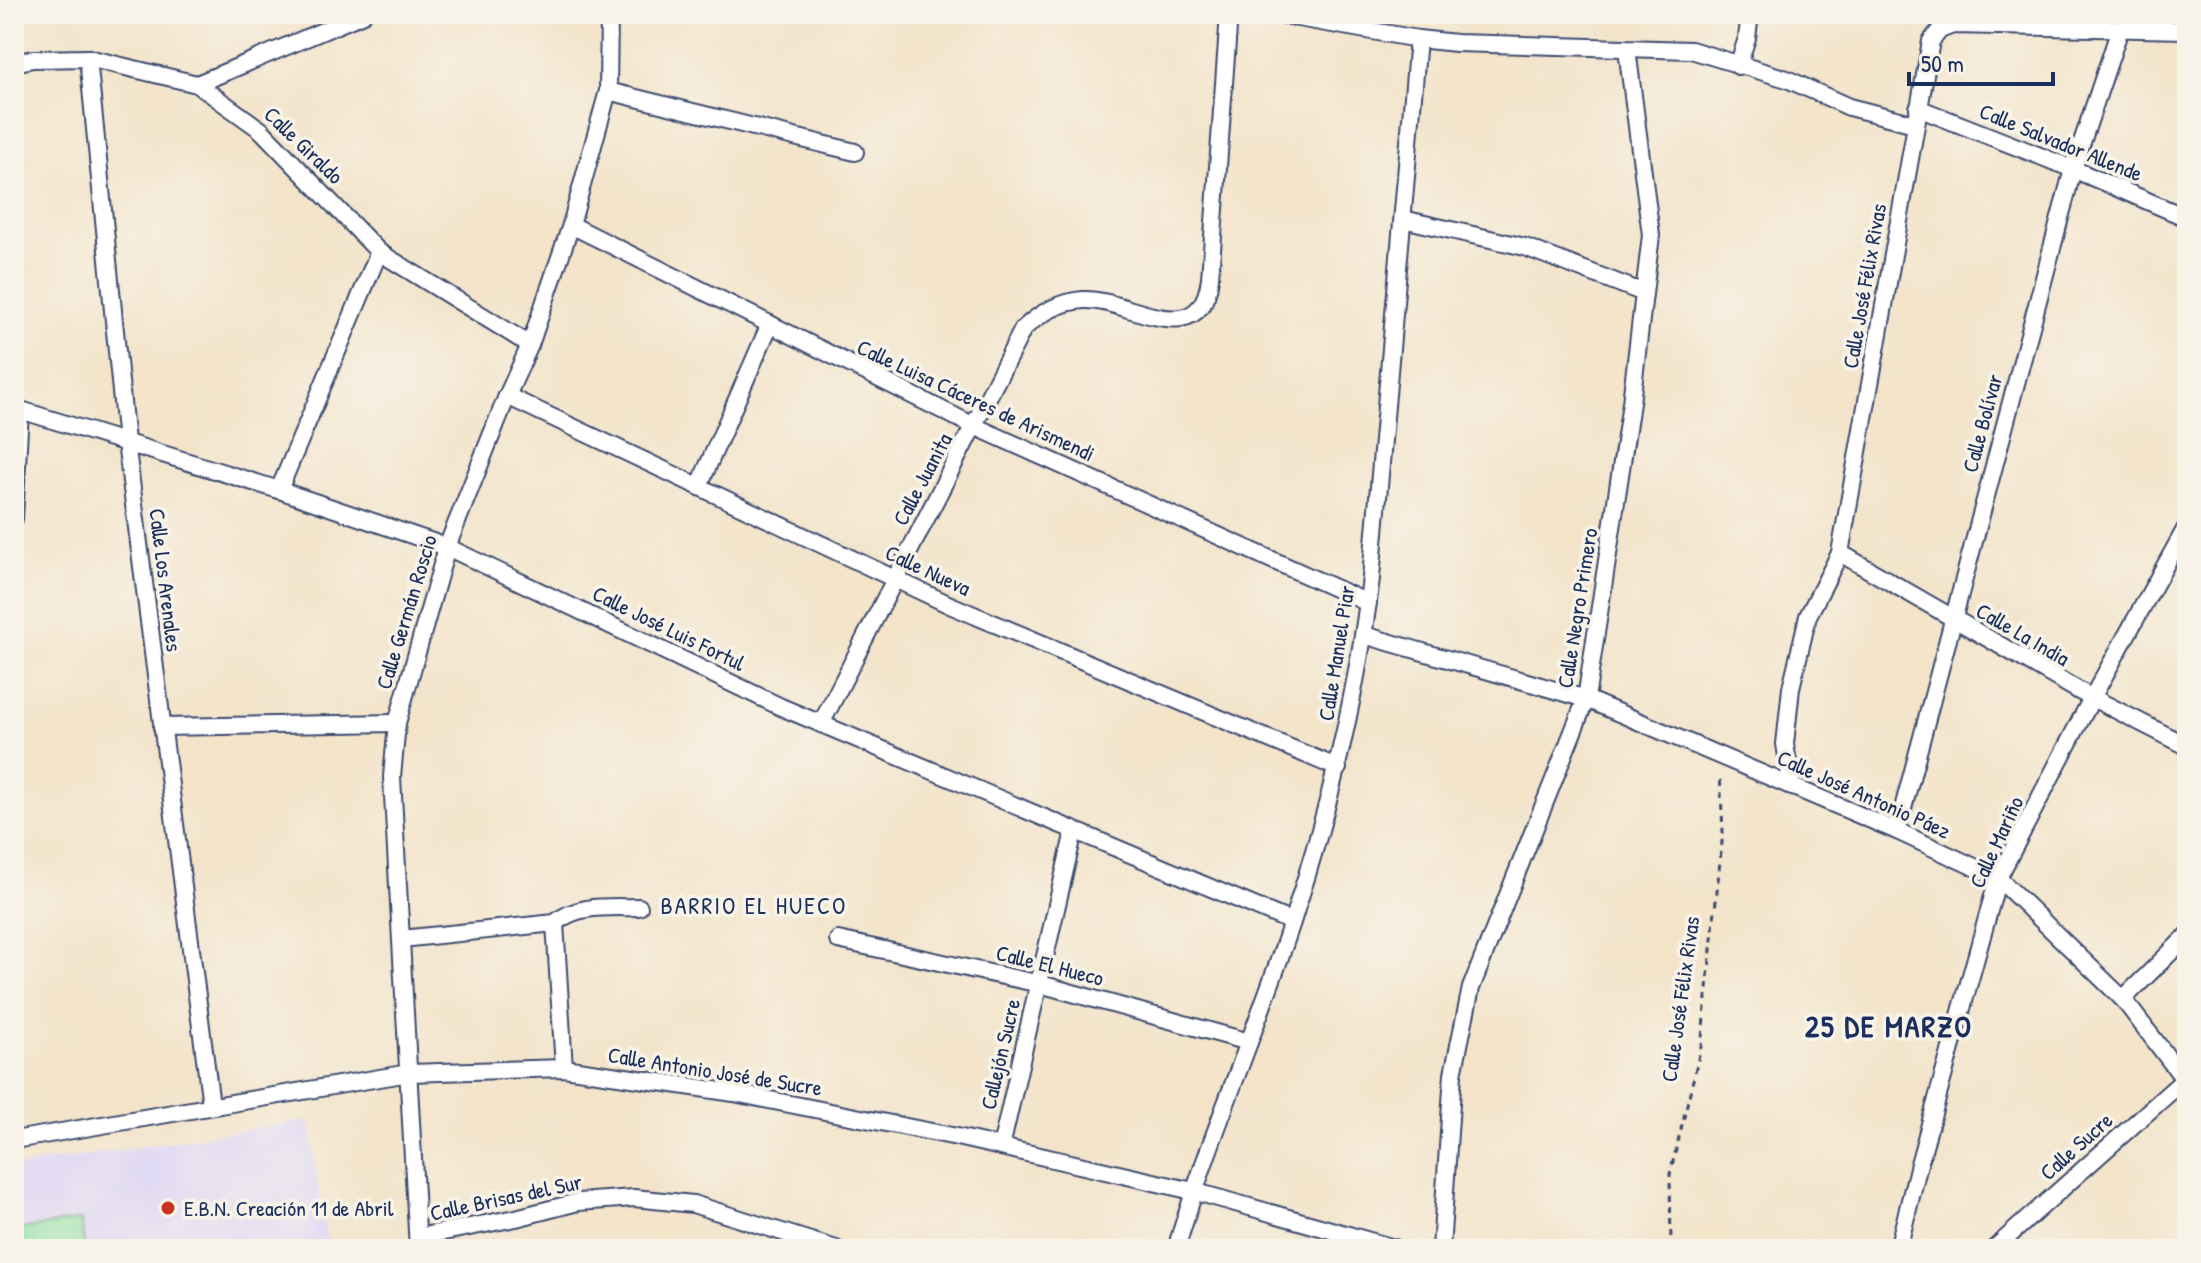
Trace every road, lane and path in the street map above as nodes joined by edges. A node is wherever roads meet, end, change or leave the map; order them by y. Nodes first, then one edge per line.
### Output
1 (363, 14) edge
2 (609, 14) edge
3 (1229, 14) edge
4 (1275, 14) edge
5 (1750, 14) edge
6 (2120, 29) junction
7 (2187, 30) edge
8 (1418, 39) junction
9 (1627, 49) junction
10 (88, 58) junction
11 (14, 63) edge
12 (1738, 66) junction
13 (197, 84) junction
14 (608, 91) junction
15 (1917, 116) junction
16 (855, 152) dead end
17 (2073, 169) junction
18 (2187, 218) edge
19 (1403, 219) junction
20 (571, 225) junction
21 (379, 252) junction
22 (1644, 293) junction
23 (770, 324) junction
24 (530, 345) junction
25 (507, 396) junction
26 (17, 410) edge
27 (974, 426) junction
28 (126, 442) junction
29 (699, 486) junction
30 (279, 490) junction
31 (14, 519) edge
32 (2187, 526) edge
33 (447, 547) junction
34 (1840, 553) junction
35 (895, 579) junction
36 (1368, 603) junction
37 (1953, 619) junction
38 (1364, 635) junction
39 (2092, 698) junction
40 (1586, 699) junction
41 (397, 723) junction
42 (821, 724) junction
43 (162, 727) junction
44 (2187, 746) edge
45 (1719, 754) junction
46 (1338, 768) junction
47 (1792, 787) junction
48 (1074, 831) junction
49 (1897, 831) junction
50 (1998, 878) junction
51 (639, 907) dead end
52 (1292, 922) junction
53 (555, 923) junction
54 (2187, 936) edge
55 (401, 939) junction
56 (838, 940) dead end
57 (1040, 984) junction
58 (2123, 999) junction
59 (1249, 1042) junction
60 (564, 1068) junction
61 (409, 1073) junction
62 (2186, 1079) edge
63 (211, 1105) junction
64 (14, 1140) edge
65 (1001, 1147) junction
66 (1193, 1191) junction
67 (418, 1243) edge
68 (836, 1249) edge
69 (1176, 1249) edge
70 (1398, 1249) edge
71 (1441, 1249) edge
72 (1671, 1249) edge
73 (1898, 1249) edge
74 (1994, 1249) edge

1 - 13 street
2 - 14 street, Calle Germán Roscio
3 - 27 street, Calle Juanita
4 - 8 street, Calle Salvador Allende
5 - 12 street
6 - 7 street
6 - 15 street, Calle José Félix Rivas
6 - 17 street, Calle Bolívar
8 - 9 street, Calle Salvador Allende
8 - 19 street, Calle Manuel Piar
9 - 12 street, Calle Salvador Allende
9 - 22 street, Calle Negro Primero
10 - 11 street, Calle Giraldo
10 - 13 street, Calle Giraldo
10 - 28 street, Calle Los Arenales
12 - 15 street, Calle Salvador Allende
13 - 21 street, Calle Giraldo
14 - 16 street
14 - 20 street, Calle Germán Roscio
15 - 17 street, Calle Salvador Allende
15 - 34 street, Calle José Félix Rivas
17 - 18 street, Calle Salvador Allende
17 - 37 street, Calle Bolívar
19 - 22 street
19 - 36 street, Calle Manuel Piar
20 - 23 street, Calle Luisa Cáceres de Arismendi
20 - 24 street, Calle Germán Roscio
21 - 24 street, Calle Giraldo
21 - 30 street
22 - 40 street, Calle Negro Primero
23 - 27 street, Calle Luisa Cáceres de Arismendi
23 - 29 street
24 - 25 street, Calle Germán Roscio
25 - 29 street, Calle Nueva
25 - 33 street, Calle Germán Roscio
26 - 28 street, Calle José Luis Fortul
26 - 31 street
27 - 35 street, Calle Juanita
27 - 36 street, Calle Luisa Cáceres de Arismendi
28 - 30 street, Calle José Luis Fortul
28 - 43 street, Calle Los Arenales
29 - 35 street, Calle Nueva
30 - 33 street, Calle José Luis Fortul
32 - 39 street, Calle Mariño
33 - 41 street, Calle Germán Roscio
33 - 42 street, Calle José Luis Fortul
34 - 37 street, Calle La India
34 - 47 street, Calle José Félix Rivas
35 - 42 street, Calle Juanita
35 - 46 street, Calle Nueva
36 - 38 street, Calle Manuel Piar
37 - 39 street, Calle La India
37 - 49 street, Calle Bolívar
38 - 40 street
38 - 46 street, Calle Manuel Piar
39 - 44 street, Calle La India
39 - 50 street, Calle Mariño
40 - 45 street, Calle José Antonio Páez
40 - 71 street, Calle Negro Primero
41 - 43 street
41 - 55 street, Calle Germán Roscio
42 - 48 street, Calle José Luis Fortul
43 - 63 street, Calle Los Arenales
45 - 47 street, Calle José Antonio Páez
45 - 72 path, Calle José Félix Rivas
46 - 52 street, Calle Manuel Piar
47 - 49 street, Calle José Antonio Páez
48 - 52 street, Calle José Luis Fortul
48 - 57 street, Callejón Sucre
49 - 50 street, Calle José Antonio Páez
50 - 58 street, Calle José Antonio Páez
50 - 73 street, Calle Mariño
51 - 53 street
52 - 59 street, Calle Manuel Piar
53 - 55 street
53 - 60 street
54 - 58 street
55 - 61 street, Calle Germán Roscio
56 - 57 street, Calle El Hueco
57 - 59 street, Calle El Hueco
57 - 65 street, Callejón Sucre
58 - 62 street, Calle José Antonio Páez
59 - 66 street, Calle Manuel Piar
60 - 61 street, Calle Antonio José de Sucre
60 - 65 street, Calle Antonio José de Sucre
61 - 63 street, Calle Antonio José de Sucre
61 - 67 street, Calle Germán Roscio
62 - 74 street, Calle Sucre
63 - 64 street, Calle Antonio José de Sucre
65 - 66 street, Calle Antonio José de Sucre
66 - 69 street, Calle Manuel Piar
66 - 70 street, Calle Antonio José de Sucre
67 - 68 street, Calle Brisas del Sur

